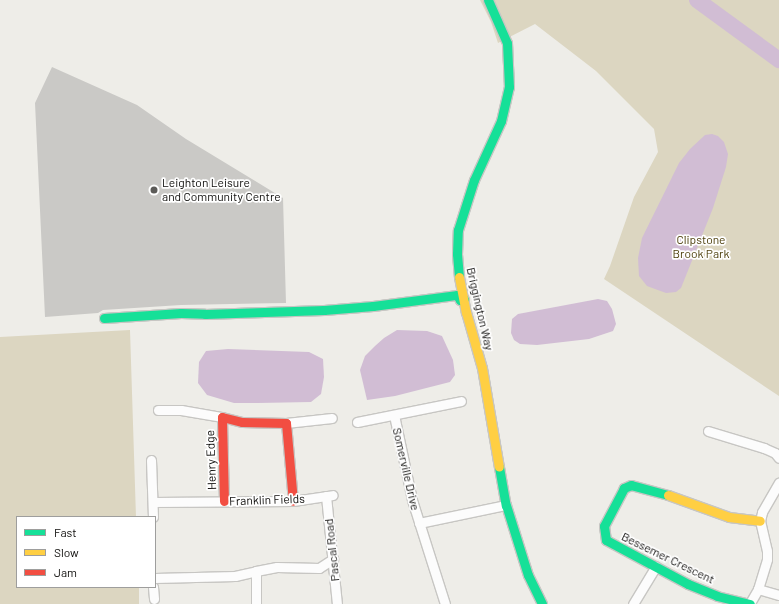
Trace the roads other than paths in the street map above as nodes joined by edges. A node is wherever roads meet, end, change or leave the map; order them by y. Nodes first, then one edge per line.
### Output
1 (488, 0) edge
2 (464, 299) junction
3 (104, 318) dead end
4 (461, 401) dead end
5 (158, 410) dead end
6 (394, 415) junction
7 (222, 417) junction
8 (332, 418) dead end
9 (357, 422) dead end
10 (286, 423) junction
11 (708, 431) dead end
12 (779, 458) edge
13 (150, 460) dead end
14 (779, 482) edge
15 (330, 496) joint
16 (224, 501) junction
17 (293, 501) junction
18 (153, 502) junction
19 (506, 505) junction
20 (153, 516) edge
21 (760, 521) junction
22 (419, 523) junction
23 (333, 559) junction
24 (656, 566) junction
25 (256, 571) junction
26 (156, 578) edge
27 (153, 588) edge
28 (758, 589) junction
29 (779, 595) edge
30 (154, 599) dead end
31 (256, 604) edge
32 (337, 604) edge
33 (445, 604) edge
34 (540, 604) edge
35 (633, 604) edge
36 (750, 604) edge

1 - 2 street, Briggington Way
2 - 3 street
2 - 19 street, Briggington Way
4 - 6 street, Somerville Drive
5 - 7 street, Henry Edge
6 - 9 street, Somerville Drive
6 - 22 street, Somerville Drive
7 - 10 street, Henry Edge
7 - 16 street, Henry Edge
8 - 10 street, Henry Edge
10 - 17 street
11 - 12 street
13 - 18 street
14 - 21 street
15 - 17 street, Franklin Fields
15 - 23 street, Pascal Road
16 - 17 street, Franklin Fields
16 - 18 street, Franklin Fields
18 - 20 street
19 - 22 street, Somerville Drive
19 - 34 street, Briggington Way
21 - 24 street, Bessemer Crescent
21 - 28 street
22 - 33 street, Somerville Drive
23 - 25 street
23 - 32 street, Pascal Road
24 - 35 street
24 - 36 street, Bessemer Crescent
25 - 26 street
25 - 31 street
27 - 30 street
28 - 29 street
28 - 36 street

